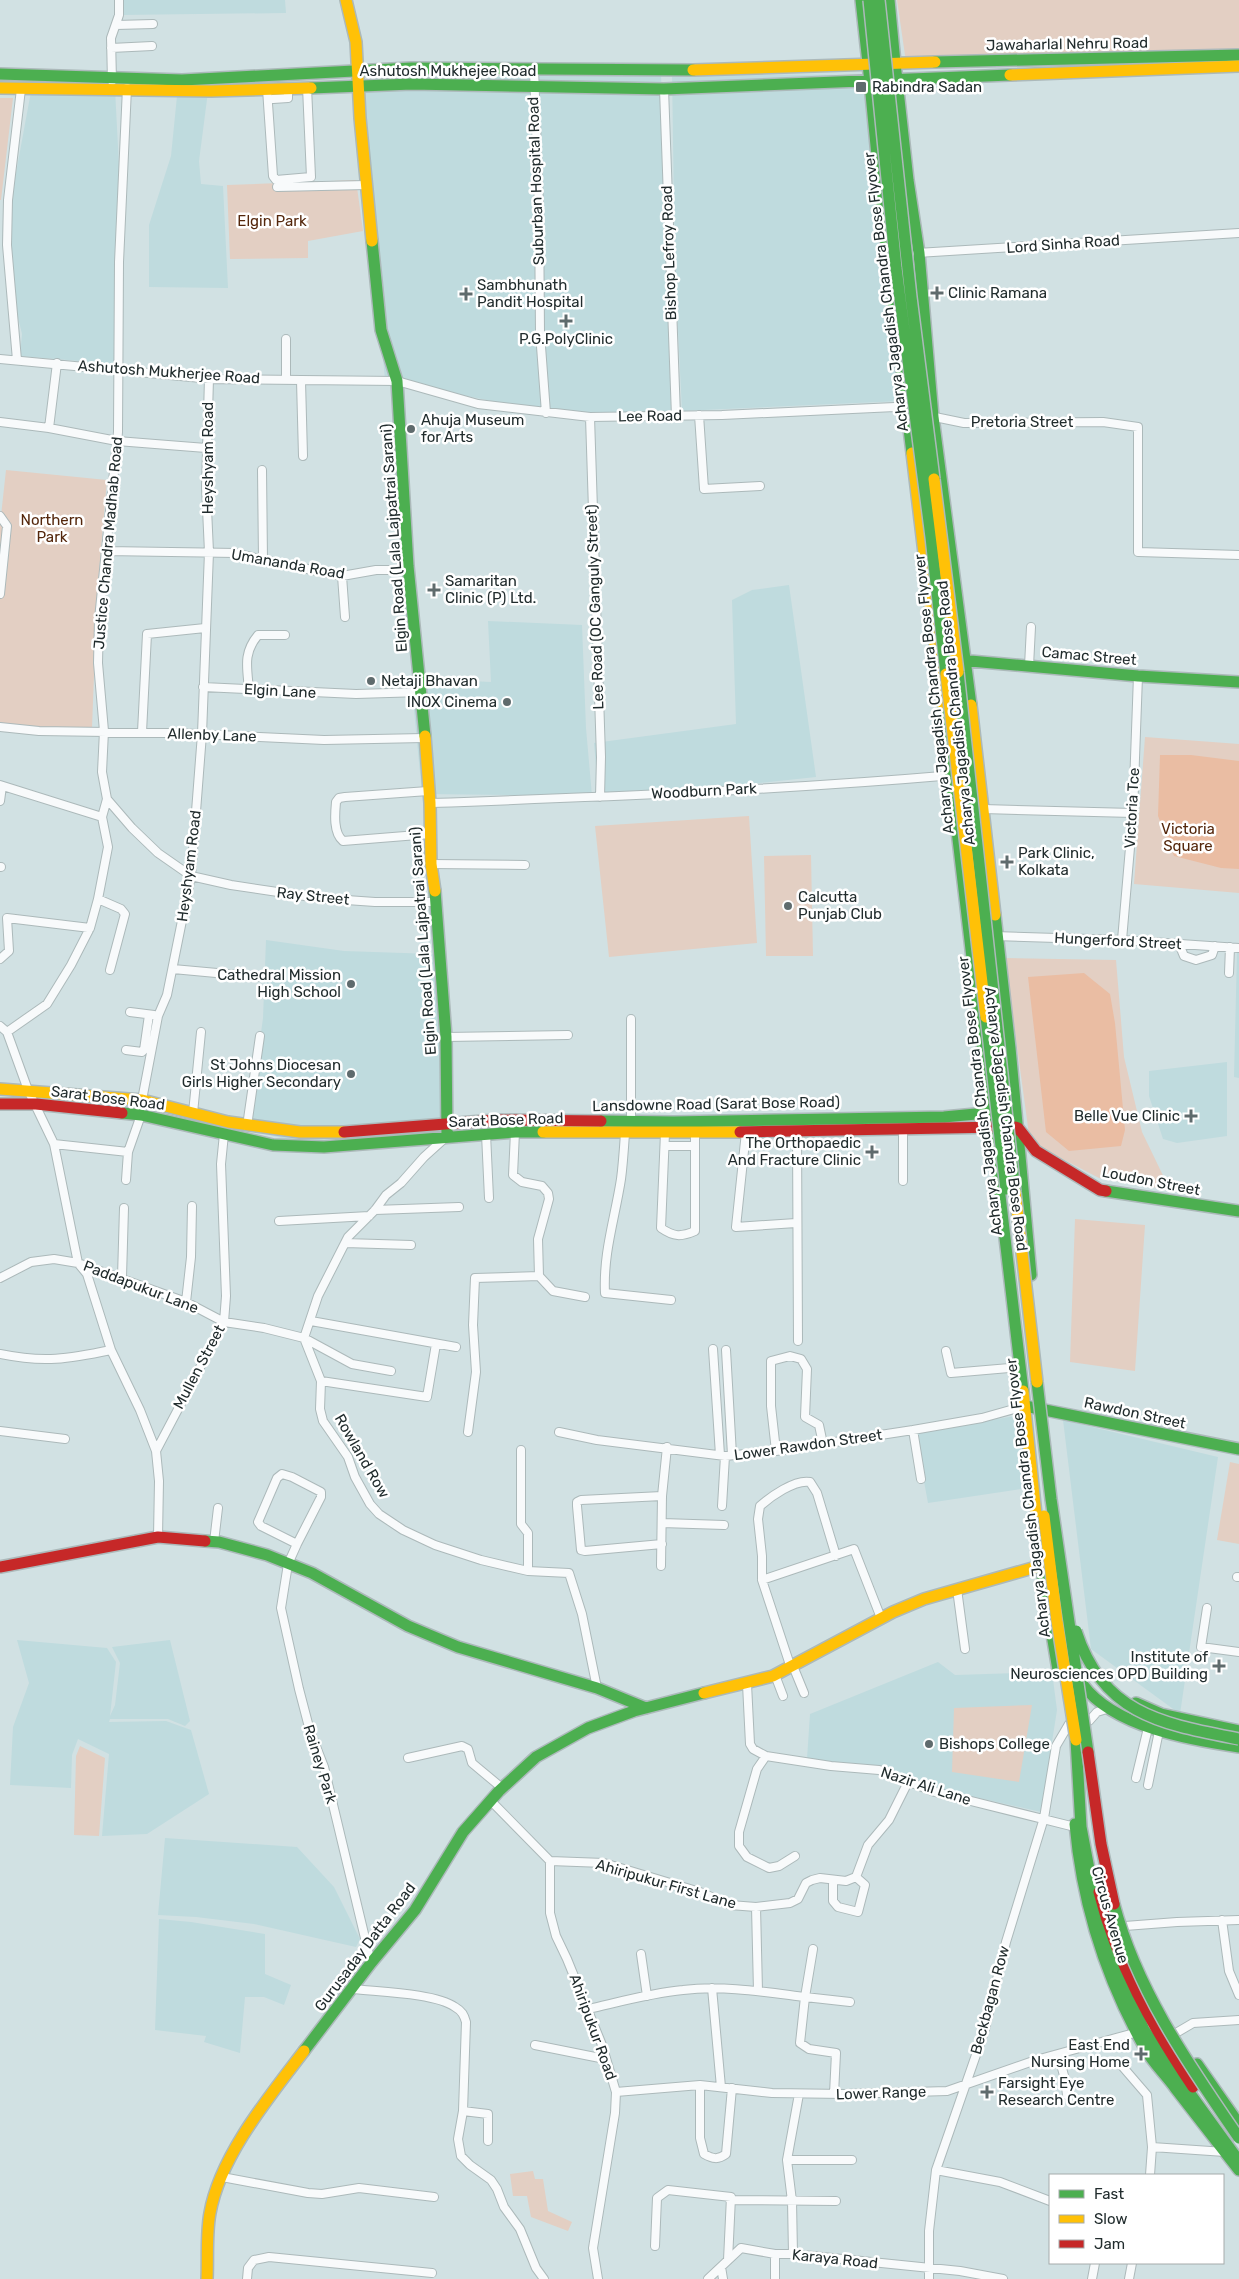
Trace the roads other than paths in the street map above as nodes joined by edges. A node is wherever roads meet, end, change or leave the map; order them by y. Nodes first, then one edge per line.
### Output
1 (118, 0) edge
2 (346, 0) edge
3 (861, 0) edge
4 (868, 0) edge
5 (879, 0) edge
6 (888, 0) edge
7 (153, 24) dead end
8 (116, 25) junction
9 (152, 46) dead end
10 (111, 48) junction
11 (1239, 56) edge
12 (868, 63) junction
13 (895, 63) junction
14 (1239, 66) edge
15 (534, 69) junction
16 (357, 71) junction
17 (0, 74) edge
18 (112, 78) junction
19 (128, 79) junction
20 (897, 80) junction
21 (870, 81) junction
22 (358, 85) junction
23 (534, 87) junction
24 (0, 88) edge
25 (20, 89) junction
26 (664, 89) junction
27 (111, 90) junction
28 (127, 91) junction
29 (304, 93) junction
30 (270, 94) junction
31 (366, 185) junction
32 (277, 187) dead end
33 (1239, 233) edge
34 (919, 252) junction
35 (887, 256) junction
36 (0, 279) edge
37 (10, 279) junction
38 (286, 339) dead end
39 (0, 358) edge
40 (17, 360) junction
41 (57, 364) junction
42 (120, 369) junction
43 (209, 378) junction
44 (286, 380) junction
45 (301, 381) junction
46 (397, 381) junction
47 (906, 410) junction
48 (546, 413) junction
49 (700, 415) junction
50 (676, 416) junction
51 (590, 417) junction
52 (933, 417) junction
53 (0, 422) edge
54 (49, 428) junction
55 (117, 441) junction
56 (206, 448) junction
57 (303, 456) dead end
58 (262, 470) dead end
59 (760, 486) dead end
60 (0, 516) edge
61 (106, 551) junction
62 (209, 552) junction
63 (1239, 555) edge
64 (263, 560) junction
65 (409, 570) junction
66 (342, 576) junction
67 (0, 594) edge
68 (345, 617) dead end
69 (1031, 627) dead end
70 (205, 628) junction
71 (285, 635) dead end
72 (966, 660) junction
73 (937, 661) junction
74 (1029, 666) junction
75 (1138, 676) junction
76 (1239, 682) edge
77 (203, 688) junction
78 (249, 689) junction
79 (422, 692) junction
80 (0, 727) edge
81 (104, 731) junction
82 (142, 732) junction
83 (202, 734) junction
84 (424, 738) junction
85 (979, 773) junction
86 (950, 775) junction
87 (1, 786) edge
88 (429, 797) junction
89 (600, 797) junction
90 (107, 799) junction
91 (0, 801) edge
92 (983, 809) junction
93 (1133, 813) junction
94 (102, 817) junction
95 (430, 834) junction
96 (431, 864) junction
97 (525, 866) dead end
98 (190, 876) junction
99 (98, 899) junction
100 (436, 902) junction
101 (4, 917) edge
102 (90, 928) junction
103 (996, 936) junction
104 (969, 937) junction
105 (1122, 940) junction
106 (1179, 944) junction
107 (1215, 946) junction
108 (1230, 947) junction
109 (1239, 948) edge
110 (0, 959) edge
111 (173, 969) junction
112 (110, 970) dead end
113 (1229, 973) dead end
114 (260, 977) dead end
115 (130, 1012) dead end
116 (150, 1014) junction
117 (158, 1016) junction
118 (630, 1018) dead end
119 (0, 1026) edge
120 (7, 1032) junction
121 (201, 1032) dead end
122 (568, 1035) dead end
123 (260, 1036) dead end
124 (446, 1036) junction
125 (126, 1050) dead end
126 (148, 1050) junction
127 (0, 1089) edge
128 (28, 1090) junction
129 (142, 1100) junction
130 (0, 1104) edge
131 (36, 1104) junction
132 (1016, 1110) junction
133 (193, 1113) junction
134 (989, 1113) junction
135 (141, 1115) junction
136 (631, 1122) junction
137 (447, 1125) junction
138 (247, 1126) junction
139 (991, 1127) junction
140 (903, 1128) junction
141 (1018, 1128) junction
142 (797, 1131) junction
143 (515, 1132) junction
144 (746, 1132) junction
145 (625, 1133) junction
146 (665, 1133) junction
147 (694, 1133) junction
148 (224, 1134) junction
149 (486, 1134) junction
150 (447, 1137) junction
151 (54, 1144) junction
152 (665, 1146) junction
153 (695, 1146) junction
154 (128, 1152) junction
155 (126, 1180) dead end
156 (903, 1181) dead end
157 (489, 1198) dead end
158 (192, 1206) dead end
159 (124, 1208) dead end
160 (459, 1208) dead end
161 (1239, 1210) edge
162 (372, 1213) junction
163 (279, 1221) dead end
164 (796, 1223) junction
165 (345, 1243) junction
166 (410, 1246) dead end
167 (78, 1263) junction
168 (539, 1276) junction
169 (122, 1277) junction
170 (0, 1278) edge
171 (585, 1297) dead end
172 (671, 1300) dead end
173 (186, 1302) junction
174 (311, 1321) junction
175 (224, 1322) junction
176 (304, 1338) junction
177 (798, 1342) dead end
178 (436, 1344) junction
179 (456, 1347) dead end
180 (111, 1350) junction
181 (713, 1350) dead end
182 (726, 1350) dead end
183 (946, 1351) dead end
184 (0, 1354) edge
185 (1021, 1367) junction
186 (391, 1371) dead end
187 (321, 1381) junction
188 (1025, 1406) junction
189 (1045, 1409) junction
190 (913, 1430) junction
191 (0, 1431) edge
192 (468, 1432) dead end
193 (559, 1432) dead end
194 (65, 1439) dead end
195 (823, 1444) junction
196 (667, 1448) junction
197 (156, 1450) junction
198 (521, 1450) dead end
199 (1239, 1450) edge
200 (776, 1451) junction
201 (726, 1455) junction
202 (921, 1479) dead end
203 (662, 1496) junction
204 (722, 1506) dead end
205 (218, 1508) dead end
206 (662, 1523) junction
207 (724, 1525) dead end
208 (158, 1537) junction
209 (1057, 1537) junction
210 (214, 1542) junction
211 (297, 1544) junction
212 (662, 1544) junction
213 (836, 1556) junction
214 (1063, 1560) junction
215 (288, 1564) junction
216 (1042, 1564) junction
217 (661, 1566) dead end
218 (0, 1567) edge
219 (528, 1571) junction
220 (762, 1580) junction
221 (957, 1589) junction
222 (1207, 1608) dead end
223 (880, 1618) junction
224 (965, 1649) dead end
225 (1239, 1652) edge
226 (792, 1667) junction
227 (1079, 1667) junction
228 (1058, 1672) junction
229 (775, 1675) junction
230 (747, 1684) junction
231 (1083, 1685) junction
232 (597, 1688) junction
233 (1062, 1691) junction
234 (804, 1693) dead end
235 (783, 1696) dead end
236 (646, 1708) junction
237 (1110, 1708) junction
238 (1089, 1721) junction
239 (1069, 1724) junction
240 (1154, 1729) junction
241 (1239, 1731) edge
242 (1239, 1739) edge
243 (1076, 1740) junction
244 (1239, 1747) edge
245 (766, 1756) junction
246 (408, 1758) dead end
247 (1136, 1778) dead end
248 (908, 1782) junction
249 (1148, 1785) dead end
250 (502, 1788) junction
251 (491, 1801) junction
252 (1044, 1818) junction
253 (1075, 1827) junction
254 (795, 1856) dead end
255 (550, 1861) junction
256 (856, 1877) junction
257 (833, 1880) junction
258 (756, 1907) junction
259 (1222, 1920) junction
260 (1239, 1920) edge
261 (1125, 1926) junction
262 (813, 1949) dead end
263 (641, 1954) dead end
264 (371, 1963) junction
265 (712, 1988) junction
266 (353, 1990) junction
267 (758, 1991) junction
268 (1239, 1995) edge
269 (647, 1996) junction
270 (805, 1997) junction
271 (850, 2002) dead end
272 (588, 2009) junction
273 (1239, 2020) edge
274 (1138, 2032) junction
275 (1176, 2033) junction
276 (535, 2045) dead end
277 (1058, 2054) junction
278 (605, 2059) junction
279 (1122, 2066) dead end
280 (966, 2083) junction
281 (700, 2085) junction
282 (721, 2086) junction
283 (732, 2088) junction
284 (616, 2092) junction
285 (799, 2094) junction
286 (834, 2094) junction
287 (1067, 2095) dead end
288 (463, 2111) junction
289 (1222, 2113) junction
290 (1239, 2122) edge
291 (1239, 2138) edge
292 (488, 2141) dead end
293 (1152, 2147) junction
294 (1225, 2152) junction
295 (1239, 2152) edge
296 (788, 2160) junction
297 (852, 2160) dead end
298 (1239, 2161) edge
299 (936, 2170) junction
300 (1239, 2170) edge
301 (1150, 2174) edge
302 (222, 2177) junction
303 (434, 2197) dead end
304 (730, 2200) junction
305 (792, 2200) junction
306 (836, 2201) dead end
307 (1049, 2201) edge
308 (655, 2246) dead end
309 (775, 2254) junction
310 (793, 2254) junction
311 (728, 2260) junction
312 (1095, 2264) edge
313 (1132, 2264) edge
314 (721, 2267) junction
315 (929, 2269) junction
316 (432, 2273) dead end
317 (207, 2279) edge
318 (247, 2279) edge
319 (544, 2279) edge
320 (598, 2279) edge
321 (708, 2279) edge
322 (722, 2279) edge
323 (775, 2279) edge
324 (929, 2279) edge
325 (1003, 2279) edge
326 (1092, 2279) edge
327 (1129, 2279) edge

1 - 8 street
2 - 16 main road, Elgin Road (Lala Lajpatrai Sarani)
3 - 12 main road, Acharya Jagadish Chandra Bose Road
4 - 243 main road, Acharya Jagadish Chandra Bose Flyover, bridge
5 - 209 main road, Acharya Jagadish Chandra Bose Flyover, bridge
6 - 13 main road, Acharya Jagadish Chandra Bose Road
7 - 8 street
8 - 10 street
9 - 10 street
10 - 18 street
11 - 13 main road, Jawaharlal Nehru Road
12 - 13 main road, Ashutosh Mukhejee Road
12 - 15 main road, Ashutosh Mukhejee Road
12 - 21 main road, Acharya Jagadish Chandra Bose Road
13 - 20 main road, Acharya Jagadish Chandra Bose Road
14 - 20 main road, Jawaharlal Nehru Road
15 - 16 main road, Ashutosh Mukhejee Road
15 - 23 street, Suburban Hospital Road
16 - 19 main road, Ashutosh Mukhejee Road
16 - 22 main road, Elgin Road (Lala Lajpatrai Sarani)
17 - 18 main road, Ashutosh Mukhejee Road
18 - 19 main road, Ashutosh Mukhejee Road
18 - 27 street
19 - 28 street, Justice Chandra Madhab Road
20 - 21 main road, Ashutosh Mukhejee Road
20 - 34 main road, Acharya Jagadish Chandra Bose Road
21 - 26 main road, Ashutosh Mukhejee Road
21 - 35 main road, Acharya Jagadish Chandra Bose Road
22 - 23 main road, Ashutosh Mukhejee Road
22 - 29 main road, Ashutosh Mukhejee Road
22 - 31 main road, Elgin Road (Lala Lajpatrai Sarani)
23 - 26 main road, Ashutosh Mukhejee Road
23 - 48 street, Suburban Hospital Road
24 - 25 main road, Ashutosh Mukhejee Road
25 - 27 main road, Ashutosh Mukhejee Road
25 - 37 street
26 - 50 street, Bishop Lefroy Road
27 - 28 main road, Ashutosh Mukhejee Road
28 - 30 main road, Ashutosh Mukhejee Road
28 - 42 street, Justice Chandra Madhab Road
29 - 30 main road, Ashutosh Mukhejee Road
29 - 30 street
31 - 32 street
31 - 46 main road, Elgin Road (Lala Lajpatrai Sarani)
33 - 34 street, Lord Sinha Road
34 - 35 street, Lord Sinha Road
34 - 52 main road, Acharya Jagadish Chandra Bose Road
35 - 47 main road, Acharya Jagadish Chandra Bose Road
36 - 37 street
37 - 40 street
38 - 44 street
39 - 40 street, Ashutosh Mukherjee Road
40 - 41 street, Ashutosh Mukherjee Road
41 - 42 street, Ashutosh Mukherjee Road
41 - 54 street
42 - 43 street, Ashutosh Mukherjee Road
42 - 55 street, Justice Chandra Madhab Road
43 - 44 street, Ashutosh Mukherjee Road
43 - 56 street, Heyshyam Road
44 - 45 street, Ashutosh Mukherjee Road
45 - 46 street, Ashutosh Mukherjee Road
45 - 57 street
46 - 48 street, Lee Road
46 - 65 main road, Elgin Road (Lala Lajpatrai Sarani)
47 - 49 street, Lee Road
47 - 52 street, Pretoria Street
47 - 73 main road, Acharya Jagadish Chandra Bose Road
48 - 51 street, Lee Road
49 - 50 street, Lee Road
49 - 59 street
50 - 51 street, Lee Road
51 - 89 street, Lee Road (OC Ganguly Street)
52 - 63 street, Pretoria Street
52 - 72 main road, Acharya Jagadish Chandra Bose Road
53 - 54 street
54 - 55 street
55 - 56 street
55 - 61 street, Justice Chandra Madhab Road
56 - 62 street, Heyshyam Road
58 - 64 street
60 - 67 street
61 - 62 street, Umananda Road
61 - 81 street, Justice Chandra Madhab Road
62 - 64 street, Umananda Road
62 - 70 street, Heyshyam Road
64 - 66 street, Umananda Road
65 - 66 street, Umananda Road
65 - 79 main road, Elgin Road (Lala Lajpatrai Sarani)
66 - 68 street
69 - 74 street
70 - 77 street, Heyshyam Road
70 - 82 street
71 - 78 street
72 - 73 main road, Camac Street
72 - 74 main road, Camac Street
72 - 85 main road, Acharya Jagadish Chandra Bose Road
73 - 86 main road, Acharya Jagadish Chandra Bose Road
74 - 75 main road, Camac Street
75 - 76 main road, Camac Street
75 - 93 street, Victoria Tce
77 - 78 street, Elgin Lane
77 - 83 street, Heyshyam Road
78 - 79 street, Elgin Lane
79 - 84 main road, Elgin Road (Lala Lajpatrai Sarani)
80 - 81 street, Allenby Lane
81 - 82 street, Allenby Lane
81 - 90 street, Justice Chandra Madhab Road
82 - 83 street, Allenby Lane
83 - 84 street, Allenby Lane
83 - 98 street, Heyshyam Road
84 - 88 main road, Elgin Road (Lala Lajpatrai Sarani)
85 - 86 street, Woodburn Park
85 - 92 main road, Acharya Jagadish Chandra Bose Road
86 - 89 street, Woodburn Park
86 - 104 main road, Acharya Jagadish Chandra Bose Road
87 - 91 street
87 - 94 street
88 - 89 street, Woodburn Park
88 - 95 main road, Elgin Road (Lala Lajpatrai Sarani)
88 - 95 street, Woodburn Park
90 - 94 street, Justice Chandra Madhab Road
90 - 98 street
92 - 93 street
92 - 103 main road, Acharya Jagadish Chandra Bose Road
93 - 105 street, Victoria Tce
94 - 99 street, Justice Chandra Madhab Road
95 - 96 main road, Elgin Road (Lala Lajpatrai Sarani)
96 - 97 street
96 - 100 main road, Elgin Road (Lala Lajpatrai Sarani)
98 - 100 street, Ray Street
98 - 111 street, Heyshyam Road
99 - 102 street, Justice Chandra Madhab Road
99 - 112 street
100 - 124 main road, Elgin Road (Lala Lajpatrai Sarani)
101 - 102 street
101 - 110 street
102 - 120 street, Justice Chandra Madhab Road
103 - 104 street, Hungerford Street
103 - 105 street, Hungerford Street
103 - 132 main road, Acharya Jagadish Chandra Bose Road
104 - 134 main road, Acharya Jagadish Chandra Bose Road
105 - 106 street, Hungerford Street
106 - 107 street, Hungerford Street
106 - 107 street
107 - 108 street, Hungerford Street
108 - 109 street, Hungerford Street
108 - 113 street
111 - 114 street
111 - 117 street, Heyshyam Road
115 - 116 street
116 - 117 street
116 - 126 street
117 - 126 street, Heyshyam Road
118 - 136 street
119 - 120 street
120 - 128 street
121 - 133 street
122 - 124 street
123 - 138 street
124 - 137 main road, Elgin Road (Lala Lajpatrai Sarani)
125 - 126 street
126 - 129 street, Heyshyam Road
127 - 128 main road, Lansdowne Road (Sarat Bose Road)
128 - 129 main road, Lansdowne Road (Sarat Bose Road)
128 - 131 street
129 - 133 main road, Lansdowne Road (Sarat Bose Road)
129 - 135 street, Heyshyam Road
130 - 131 main road, Sarat Bose Road
131 - 135 main road, Sarat Bose Road
131 - 151 street
132 - 134 main road, Lansdowne Road (Sarat Bose Road)
132 - 141 main road, Acharya Jagadish Chandra Bose Road
133 - 138 main road, Lansdowne Road (Sarat Bose Road)
134 - 136 main road, Lansdowne Road (Sarat Bose Road)
134 - 139 main road, Acharya Jagadish Chandra Bose Road
135 - 148 main road, Sarat Bose Road
135 - 154 street, Heyshyam Road
136 - 137 main road, Lansdowne Road (Sarat Bose Road)
137 - 138 main road, Lansdowne Road (Sarat Bose Road)
137 - 150 main road
139 - 140 main road, Sarat Bose Road
139 - 141 main road, Sarat Bose Road
139 - 185 main road, Acharya Jagadish Chandra Bose Road
140 - 142 main road, Sarat Bose Road
140 - 156 street
141 - 161 main road, Loudon Street
141 - 189 main road, Acharya Jagadish Chandra Bose Road
142 - 144 main road, Sarat Bose Road
142 - 164 street
143 - 145 main road, Sarat Bose Road
143 - 149 main road, Sarat Bose Road
143 - 168 street
144 - 147 main road, Sarat Bose Road
144 - 164 street
145 - 146 main road, Sarat Bose Road
145 - 172 street
146 - 147 main road, Sarat Bose Road
146 - 152 street
147 - 153 street
148 - 150 main road, Sarat Bose Road
148 - 175 street, Mullen Street
149 - 150 main road, Sarat Bose Road
149 - 157 street
150 - 162 street
151 - 154 street
151 - 167 street
152 - 153 street
152 - 153 street
154 - 155 street, Heyshyam Road
158 - 173 street
159 - 169 street
160 - 162 street
162 - 163 street
162 - 165 street
164 - 177 street
165 - 166 street
165 - 174 street
167 - 169 street, Paddapukur Lane
167 - 170 street, Paddapukur Lane
167 - 180 street
168 - 171 street
168 - 192 street
169 - 173 street, Paddapukur Lane
173 - 175 street, Paddapukur Lane
174 - 176 street
174 - 178 street
175 - 176 street, Paddapukur Lane
175 - 197 street, Mullen Street
176 - 186 street, Paddapukur Lane
176 - 187 street, Rowland Row
178 - 179 street
178 - 187 street
180 - 184 street
180 - 197 street
181 - 201 street
182 - 201 street
183 - 185 street
185 - 188 main road, Acharya Jagadish Chandra Bose Road
187 - 219 street, Rowland Row
188 - 189 main road, Rawdon Street
188 - 190 street, Lower Rawdon Street
188 - 216 main road, Acharya Jagadish Chandra Bose Road
189 - 199 main road, Rawdon Street
189 - 214 main road, Acharya Jagadish Chandra Bose Road
190 - 195 street, Lower Rawdon Street
190 - 202 street
191 - 194 street
193 - 196 street, Lower Rawdon Street
195 - 200 street, Lower Rawdon Street
195 - 200 street
196 - 201 street, Lower Rawdon Street
196 - 203 street
197 - 208 street
198 - 219 street
200 - 201 street, Lower Rawdon Street
201 - 204 street
203 - 206 street
203 - 212 street
205 - 210 street
206 - 207 street
206 - 212 street
208 - 210 main road
208 - 218 main road
209 - 242 main road, bridge
209 - 289 main road, Acharya Jagadish Chandra Bose Flyover, bridge
210 - 215 main road
211 - 211 street, Rainey Park
211 - 215 street, Rainey Park
212 - 217 street
213 - 220 street
213 - 220 street
213 - 223 street
214 - 216 main road, Gurusaday Datta Road
214 - 227 main road, Acharya Jagadish Chandra Bose Road
215 - 232 main road
215 - 264 street, Rainey Park
216 - 221 main road, Gurusaday Datta Road
216 - 228 main road, Acharya Jagadish Chandra Bose Road
219 - 232 street, Rowland Row
220 - 226 street
221 - 223 main road, Gurusaday Datta Road
221 - 224 street
222 - 225 street
223 - 226 main road, Gurusaday Datta Road
226 - 229 main road, Gurusaday Datta Road
226 - 234 street
227 - 228 main road
227 - 231 main road, Circus Avenue
227 - 241 main road
228 - 233 main road, Acharya Jagadish Chandra Bose Road
229 - 230 main road, Gurusaday Datta Road
229 - 235 street
230 - 236 main road, Gurusaday Datta Road
230 - 245 street
231 - 233 main road
231 - 237 main road
231 - 238 main road, Circus Avenue
232 - 236 main road
233 - 239 main road, Circus Avenue
236 - 250 main road, Gurusaday Datta Road
237 - 238 street
237 - 240 main road
238 - 239 street
238 - 261 main road, Circus Avenue
239 - 252 street, Beckbagan Row
239 - 253 main road, Circus Avenue
240 - 244 main road
240 - 247 street
240 - 249 street
243 - 295 main road, Acharya Jagadish Chandra Bose Flyover
243 - 298 main road
245 - 248 street, Nazir Ali Lane
245 - 254 street
246 - 250 street
248 - 252 street, Nazir Ali Lane
248 - 256 street
250 - 251 main road, Gurusaday Datta Road
251 - 255 street
251 - 264 main road, Gurusaday Datta Road
252 - 253 street, Nazir Ali Lane
252 - 280 street, Beckbagan Row
253 - 274 main road, Circus Avenue
255 - 258 street, Ahiripukur First Lane
255 - 272 street, Ahiripukur Road
256 - 257 street, Ahiripukur First Lane
256 - 257 street
257 - 258 street, Ahiripukur First Lane
258 - 267 street
259 - 260 street
259 - 261 street
259 - 268 street
261 - 275 main road, Circus Avenue
262 - 270 street
263 - 269 street
264 - 266 main road, Gurusaday Datta Road
265 - 267 street
265 - 269 street
265 - 282 street
266 - 288 street
266 - 302 main road, Gurusaday Datta Road
267 - 270 street
269 - 272 street
270 - 271 street
270 - 286 street
272 - 278 street, Ahiripukur Road
273 - 275 street
274 - 277 street, Lower Range
274 - 294 main road, Circus Avenue
275 - 290 main road, Circus Avenue
276 - 278 street
277 - 280 street, Lower Range
277 - 287 street
278 - 284 street, Ahiripukur Road
279 - 293 street
280 - 286 street, Lower Range
280 - 299 street, Beckbagan Row
281 - 282 street, Lower Range
281 - 283 street
281 - 284 street, Lower Range
282 - 283 street, Lower Range
283 - 285 street, Lower Range
284 - 320 street, Ahiripukur Road
285 - 286 street, Lower Range
285 - 296 street
288 - 292 street
288 - 319 street
289 - 290 main road
289 - 291 main road, Acharya Jagadish Chandra Bose Flyover, bridge
293 - 294 street
293 - 301 street
294 - 300 main road, Circus Avenue
296 - 297 street
296 - 305 street
299 - 307 street
299 - 315 street, Beckbagan Row
302 - 303 street
302 - 317 main road, Gurusaday Datta Road
304 - 305 street
304 - 308 street
304 - 311 street
305 - 306 street
305 - 310 street
309 - 310 street, Karaya Road
309 - 311 street, Karaya Road
309 - 323 street
310 - 315 street, Karaya Road
311 - 314 street, Karaya Road
312 - 326 street
313 - 327 street
314 - 321 street, Karaya Road
314 - 322 street
315 - 324 street, Beckbagan Row
315 - 325 street, Karaya Road
316 - 318 street

